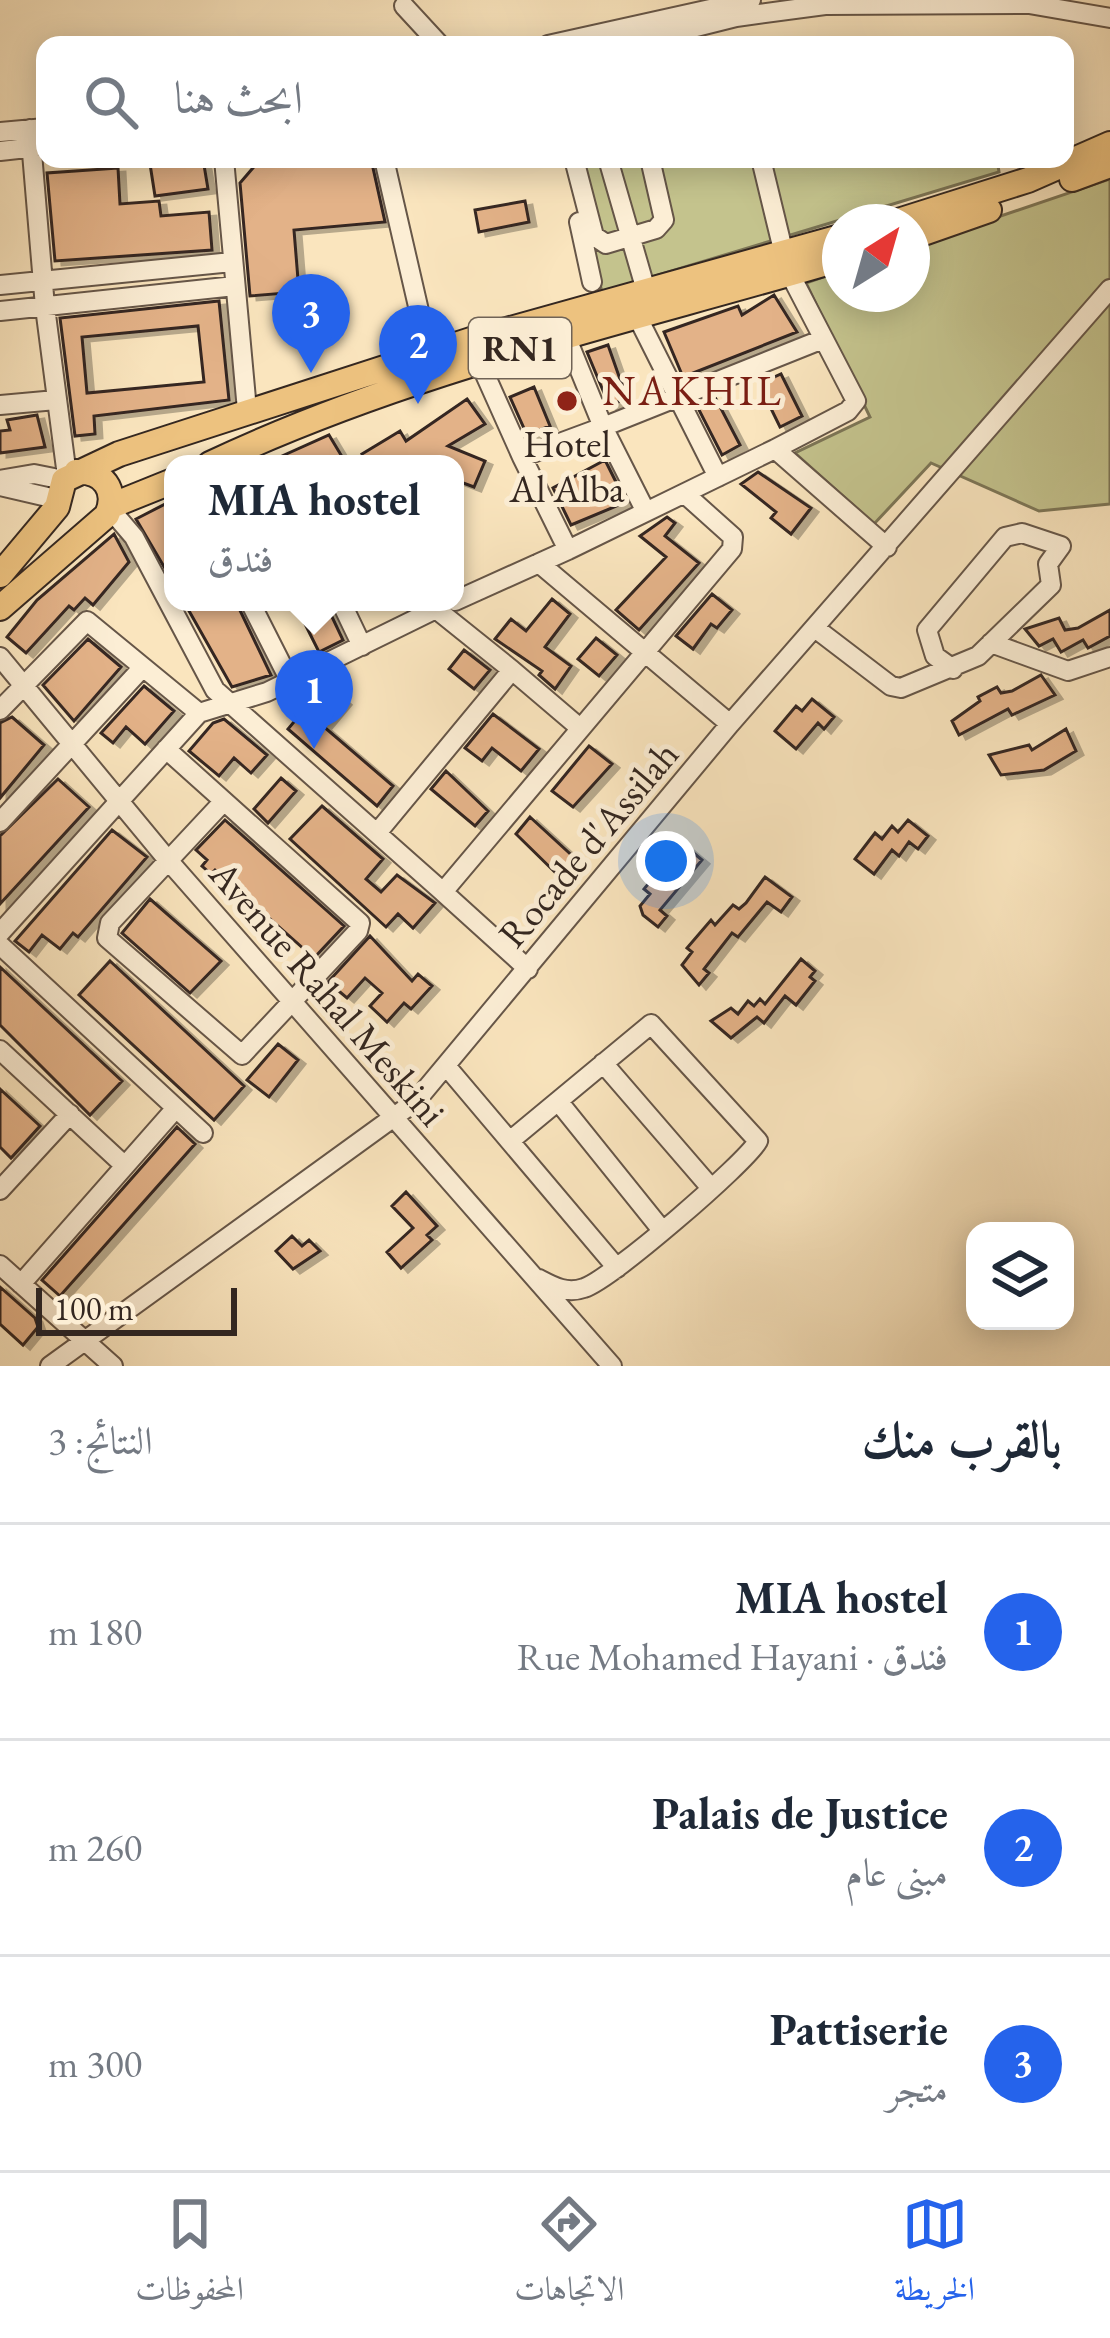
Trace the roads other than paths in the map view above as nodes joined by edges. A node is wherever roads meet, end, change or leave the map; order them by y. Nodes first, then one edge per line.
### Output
1 (751, 0) edge
2 (1029, 2) edge
3 (404, 6) dead end
4 (1110, 18) edge
5 (432, 36) edge
6 (589, 36) edge
7 (660, 36) edge
8 (0, 132) edge
9 (36, 138) edge
10 (36, 139) edge
11 (1110, 144) edge
12 (0, 151) edge
13 (1074, 160) edge
14 (1110, 165) edge
15 (39, 168) edge
16 (225, 168) edge
17 (386, 168) edge
18 (566, 168) edge
19 (576, 168) edge
20 (611, 168) edge
21 (652, 168) edge
22 (763, 168) edge
23 (1055, 168) edge
24 (930, 211) edge
25 (930, 230) edge
26 (631, 238) junction
27 (822, 246) edge
28 (822, 261) edge
29 (232, 262) junction
30 (787, 264) junction
31 (42, 281) junction
32 (592, 282) dead end
33 (0, 285) edge
34 (235, 286) junction
35 (1110, 290) edge
36 (642, 304) junction
37 (45, 307) junction
38 (0, 311) edge
39 (565, 334) junction
40 (823, 339) junction
41 (475, 351) junction
42 (429, 354) junction
43 (679, 398) junction
44 (56, 400) junction
45 (0, 405) edge
46 (247, 410) junction
47 (603, 427) junction
48 (775, 449) junction
49 (231, 455) edge
50 (522, 457) junction
51 (718, 477) junction
52 (0, 483) edge
53 (164, 485) edge
54 (64, 487) junction
55 (685, 494) junction
56 (646, 512) junction
57 (104, 514) junction
58 (887, 547) junction
59 (568, 550) junction
60 (539, 563) junction
61 (0, 575) edge
62 (164, 594) edge
63 (464, 595) edge
64 (0, 608) edge
65 (173, 611) edge
66 (255, 611) edge
67 (345, 611) edge
68 (428, 611) edge
69 (443, 611) edge
70 (815, 628) junction
71 (991, 643) junction
72 (362, 646) junction
73 (643, 653) junction
74 (0, 657) edge
75 (1110, 657) edge
76 (143, 667) junction
77 (953, 669) junction
78 (512, 670) junction
79 (290, 681) junction
80 (22, 686) junction
81 (226, 701) junction
82 (0, 710) edge
83 (200, 713) junction
84 (730, 724) junction
85 (580, 728) junction
86 (70, 747) junction
87 (166, 749) junction
88 (224, 801) junction
89 (119, 803) junction
90 (0, 822) edge
91 (376, 833) junction
92 (167, 859) junction
93 (442, 892) junction
94 (0, 932) edge
95 (0, 945) edge
96 (528, 969) junction
97 (293, 1003) junction
98 (0, 1050) edge
99 (603, 1063) junction
100 (447, 1066) junction
101 (558, 1101) junction
102 (176, 1108) junction
103 (70, 1114) junction
104 (394, 1119) junction
105 (203, 1132) dead end
106 (511, 1140) junction
107 (125, 1166) junction
108 (4, 1178) edge
109 (711, 1188) junction
110 (661, 1229) junction
111 (0, 1265) edge
112 (616, 1268) junction
113 (527, 1272) junction
114 (21, 1284) junction
115 (85, 1340) junction
116 (50, 1366) edge
117 (113, 1366) edge
118 (612, 1366) edge

1 - 6 street
2 - 4 street
2 - 7 street
3 - 5 street
8 - 9 street
10 - 12 street
11 - 13 main road
14 - 25 main road
15 - 31 street
16 - 29 street
17 - 42 street
18 - 32 street
19 - 26 street
20 - 26 street
21 - 26 street
22 - 30 street
23 - 24 main road
26 - 36 street
27 - 30 main road, RN1
28 - 30 main road, RN1
29 - 31 street
29 - 34 street
30 - 36 main road, RN1
30 - 40 street
31 - 33 street
31 - 37 street
34 - 37 street
34 - 46 street
35 - 58 street, Rocade d'Assilah
36 - 39 main road, RN1
36 - 41 main road, RN1
36 - 43 street
37 - 38 street
37 - 44 street
39 - 41 main road, RN1
39 - 47 street
40 - 43 street
40 - 48 street
41 - 42 main road, RN1
41 - 49 main road, RN1
41 - 50 street
42 - 46 main road, RN1
43 - 47 street
43 - 51 street
44 - 45 street
44 - 54 street
46 - 54 main road, RN1
47 - 50 street
47 - 56 street
48 - 51 street
48 - 58 street
50 - 59 street
51 - 55 street
52 - 54 street
53 - 57 main road
54 - 57 main road
54 - 57 main road
54 - 61 main road
55 - 56 street
55 - 73 street
56 - 59 street
57 - 62 street
57 - 64 main road
58 - 70 street, Rocade d'Assilah
59 - 60 street
60 - 63 street
60 - 73 street
65 - 81 street
66 - 79 street
67 - 72 street
68 - 72 street
69 - 78 street
70 - 77 street
70 - 84 street, Rocade d'Assilah
71 - 75 street
71 - 77 street
71 - 77 street
72 - 79 street
73 - 84 street
73 - 85 street
74 - 80 street, Avenue Rahal Meskini
76 - 80 street
76 - 83 street
76 - 86 street
78 - 85 street
78 - 91 street
79 - 81 street
80 - 82 street
80 - 86 street, Avenue Rahal Meskini
81 - 83 street
81 - 91 street
83 - 87 street
84 - 96 street, Rocade d'Assilah
85 - 93 street
86 - 89 street, Avenue Rahal Meskini
86 - 90 street
87 - 88 street
87 - 89 street
88 - 92 street
88 - 97 street
89 - 92 street, Avenue Rahal Meskini
89 - 94 street
91 - 93 street
92 - 97 street, Avenue Rahal Meskini
92 - 97 street
93 - 96 street
95 - 102 street
96 - 100 street, Rocade d'Assilah
97 - 104 street, Avenue Rahal Meskini
98 - 103 street
99 - 101 street
99 - 109 street
99 - 109 street
100 - 104 street, Rocade d'Assilah
100 - 106 street
101 - 106 street
101 - 110 street
102 - 105 street
102 - 107 street
103 - 107 street
103 - 108 street
104 - 113 street, Avenue Rahal Meskini
104 - 115 street, Rocade d'Assilah
106 - 112 street
107 - 114 street
109 - 110 street
110 - 112 street
111 - 114 street
112 - 113 street
113 - 118 street, Avenue Rahal Meskini
114 - 115 street
115 - 116 street, Rocade d'Assilah
115 - 117 street

